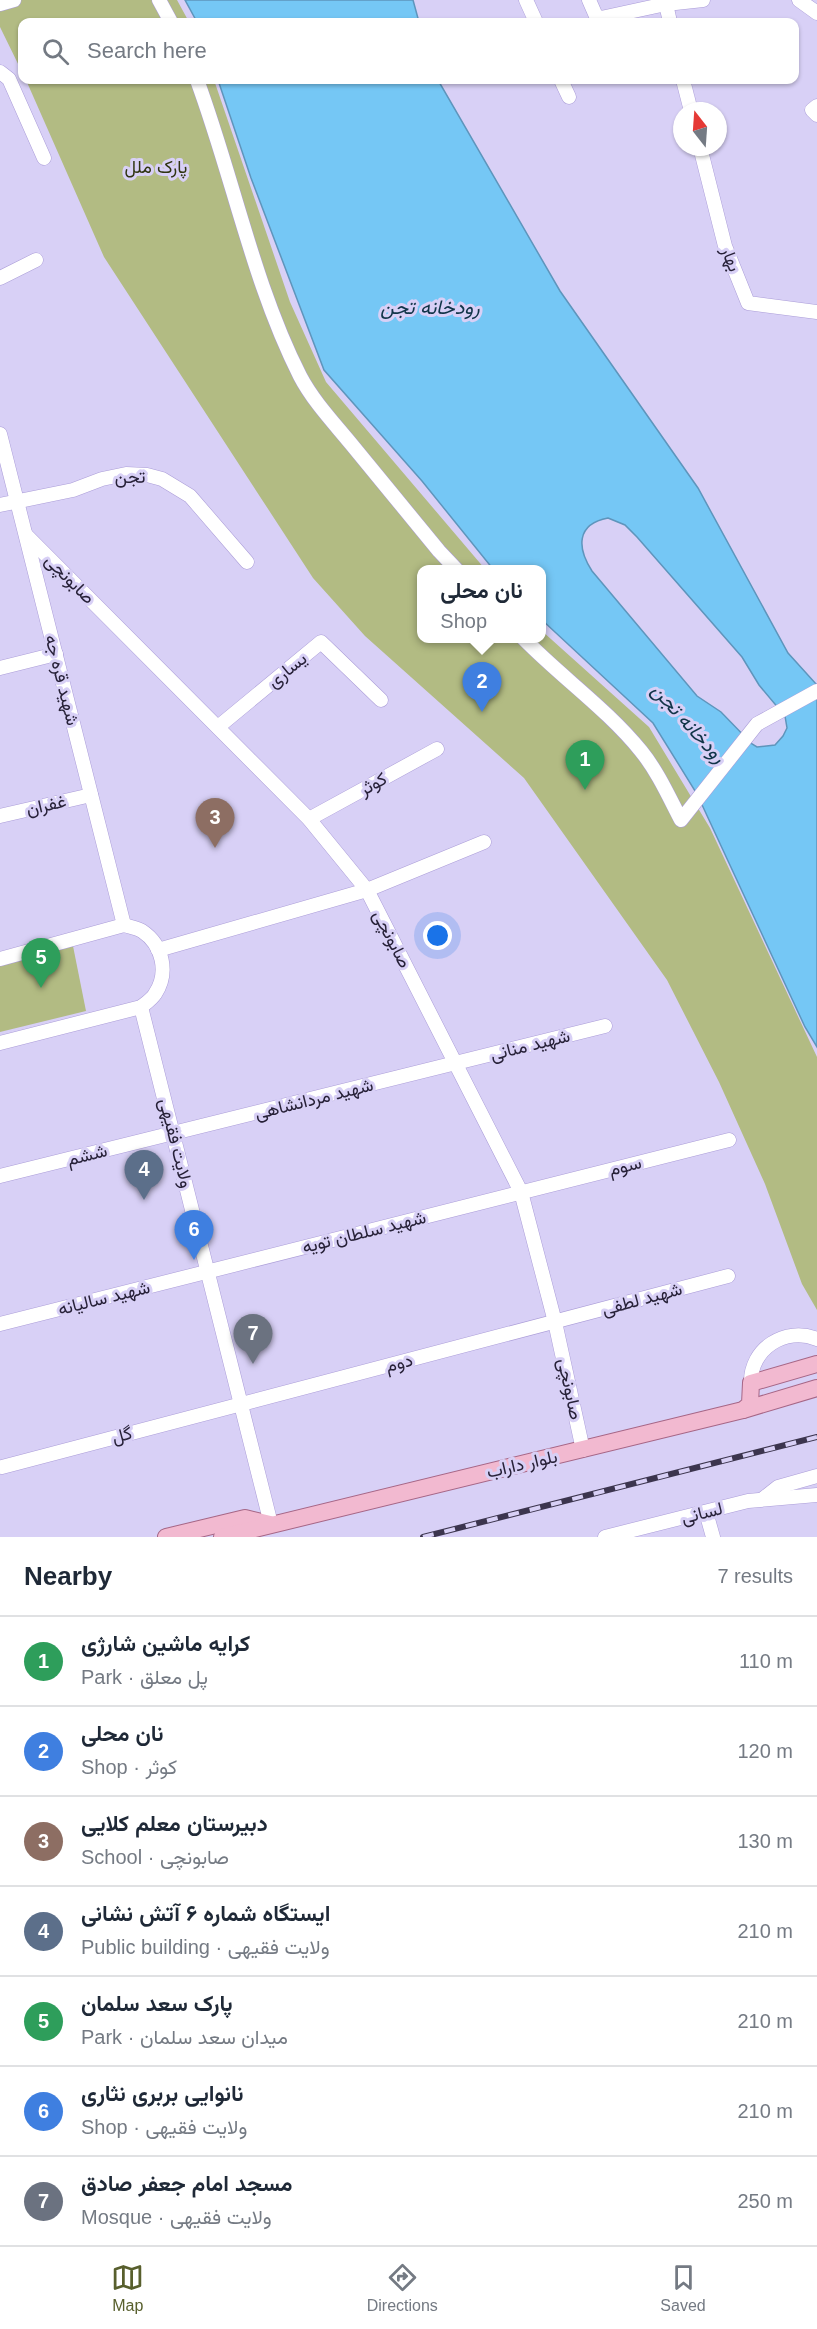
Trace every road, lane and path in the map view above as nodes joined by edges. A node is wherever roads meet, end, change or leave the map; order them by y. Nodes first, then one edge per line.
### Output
1 (14, 0) edge
2 (159, 0) edge
3 (526, 0) edge
4 (589, 0) edge
5 (703, 0) edge
6 (0, 4) edge
7 (666, 4) junction
8 (169, 18) edge
9 (534, 18) edge
10 (669, 18) edge
11 (0, 72) edge
12 (198, 84) edge
13 (563, 84) edge
14 (684, 84) edge
15 (569, 97) dead end
16 (689, 102) edge
17 (817, 106) edge
18 (817, 115) edge
19 (702, 156) edge
20 (44, 158) dead end
21 (36, 260) dead end
22 (0, 278) edge
23 (817, 312) edge
24 (0, 434) edge
25 (17, 501) junction
26 (0, 505) edge
27 (26, 535) junction
28 (247, 562) dead end
29 (452, 565) edge
30 (527, 643) edge
31 (56, 654) junction
32 (0, 668) edge
33 (817, 691) edge
34 (381, 700) dead end
35 (218, 727) junction
36 (437, 749) dead end
37 (91, 795) junction
38 (0, 816) edge
39 (309, 819) junction
40 (484, 842) dead end
41 (368, 890) junction
42 (124, 925) junction
43 (159, 951) junction
44 (0, 959) edge
45 (141, 1006) junction
46 (605, 1026) dead end
47 (0, 1044) edge
48 (455, 1064) junction
49 (174, 1134) junction
50 (729, 1140) dead end
51 (0, 1176) edge
52 (520, 1192) junction
53 (208, 1271) junction
54 (728, 1276) dead end
55 (555, 1322) junction
56 (0, 1324) edge
57 (817, 1339) edge
58 (817, 1364) edge
59 (751, 1383) junction
60 (811, 1390) edge
61 (242, 1404) junction
62 (743, 1410) junction
63 (583, 1450) junction
64 (2, 1467) dead end
65 (817, 1476) edge
66 (817, 1495) edge
67 (764, 1498) junction
68 (706, 1512) junction
69 (271, 1524) junction
70 (645, 1532) edge
71 (166, 1537) edge
72 (222, 1537) edge
73 (605, 1537) edge
74 (713, 1537) edge

1 - 6 street
2 - 8 street
3 - 9 street
4 - 7 street
5 - 7 street
7 - 10 street
11 - 20 street
12 - 29 street
13 - 15 street
14 - 16 street
17 - 18 street
19 - 23 street, بهار
21 - 22 street
24 - 25 street, شهید قره جه
25 - 26 street, تجن
25 - 27 street, شهید قره جه
25 - 28 street, تجن
27 - 31 street, شهید قره جه
27 - 35 street, صابونچی
30 - 33 street
31 - 32 street
31 - 37 street, شهید قره جه
34 - 35 street, یساری
35 - 39 street, صابونچی
36 - 39 street, کوثر
37 - 38 street, غفران
37 - 42 street, شهید قره جه
39 - 41 street, صابونچی
40 - 41 street
41 - 43 street
41 - 48 street, صابونچی
42 - 43 street
42 - 44 street
43 - 45 street
45 - 47 street
45 - 49 street, ولایت فقیهی
46 - 48 street, شهید منانی
48 - 49 street, شهید مردانشاهی
48 - 52 street, صابونچی
49 - 51 street, ششم
49 - 53 street, ولایت فقیهی
50 - 52 street, سوم
52 - 53 street, شهید سلطان تویه
52 - 55 street, صابونچی
53 - 56 street, شهید سالیانه
53 - 61 street, ولایت فقیهی
54 - 55 street, شهید لطفی
55 - 61 street, دوم
55 - 63 street, صابونچی
57 - 59 street
58 - 59 main road
59 - 62 main road
60 - 62 main road, بلوار داراب
61 - 64 street, گل
61 - 69 street, ولایت فقیهی
62 - 63 main road, بلوار داراب
63 - 69 main road, بلوار داراب
65 - 67 street
66 - 67 street
67 - 68 street, لسانی
68 - 70 street, لسانی
68 - 74 street
69 - 71 main road, بلوار داراب
69 - 72 main road, بلوار داراب
70 - 73 street, لسانی

